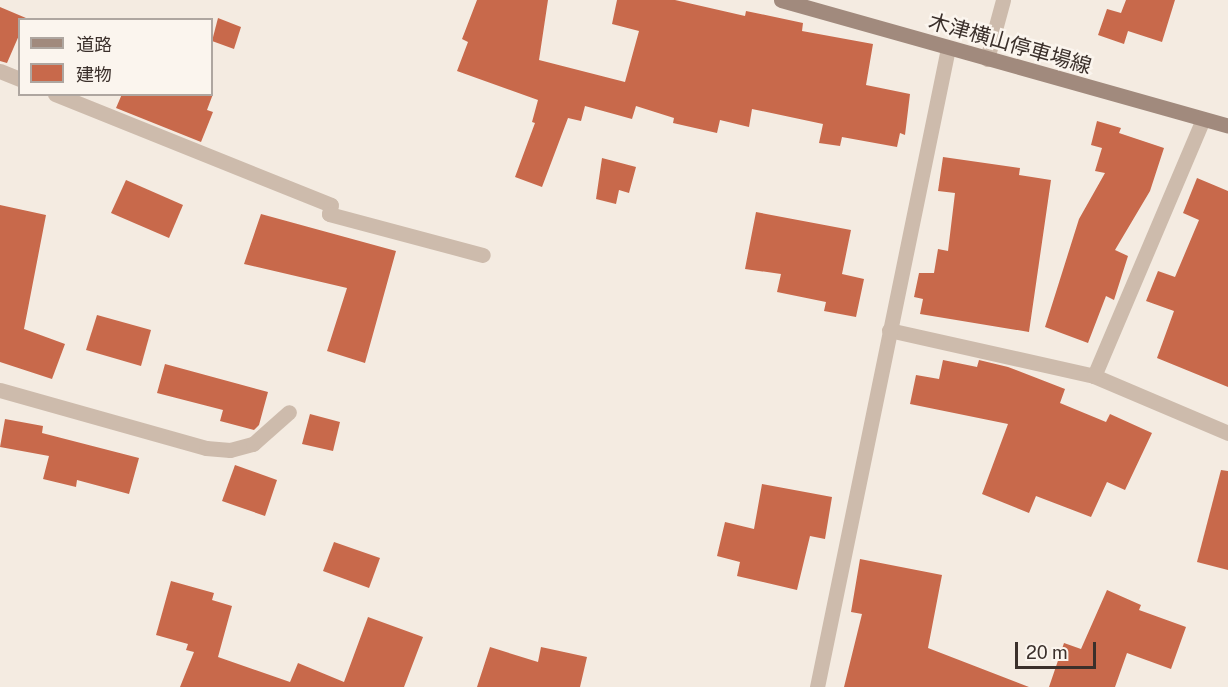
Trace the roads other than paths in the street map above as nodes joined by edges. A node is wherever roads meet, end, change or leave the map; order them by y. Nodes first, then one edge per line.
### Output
1 (782, 0) edge
2 (1004, 0) edge
3 (948, 48) junction
4 (987, 59) junction
5 (0, 71) edge
6 (18, 78) edge
7 (61, 96) edge
8 (1203, 119) junction
9 (1228, 126) edge
10 (483, 255) dead end
11 (889, 330) junction
12 (1095, 376) junction
13 (0, 390) edge
14 (289, 412) dead end
15 (1228, 433) edge
16 (817, 687) edge

1 - 3 main road, 木津横山停車場線
2 - 4 street
3 - 4 main road, 木津横山停車場線
3 - 11 street
4 - 8 main road, 木津横山停車場線
5 - 6 street
7 - 10 street
8 - 9 main road, 木津横山停車場線
8 - 12 street
11 - 12 street
11 - 16 street
12 - 15 street
13 - 14 street

